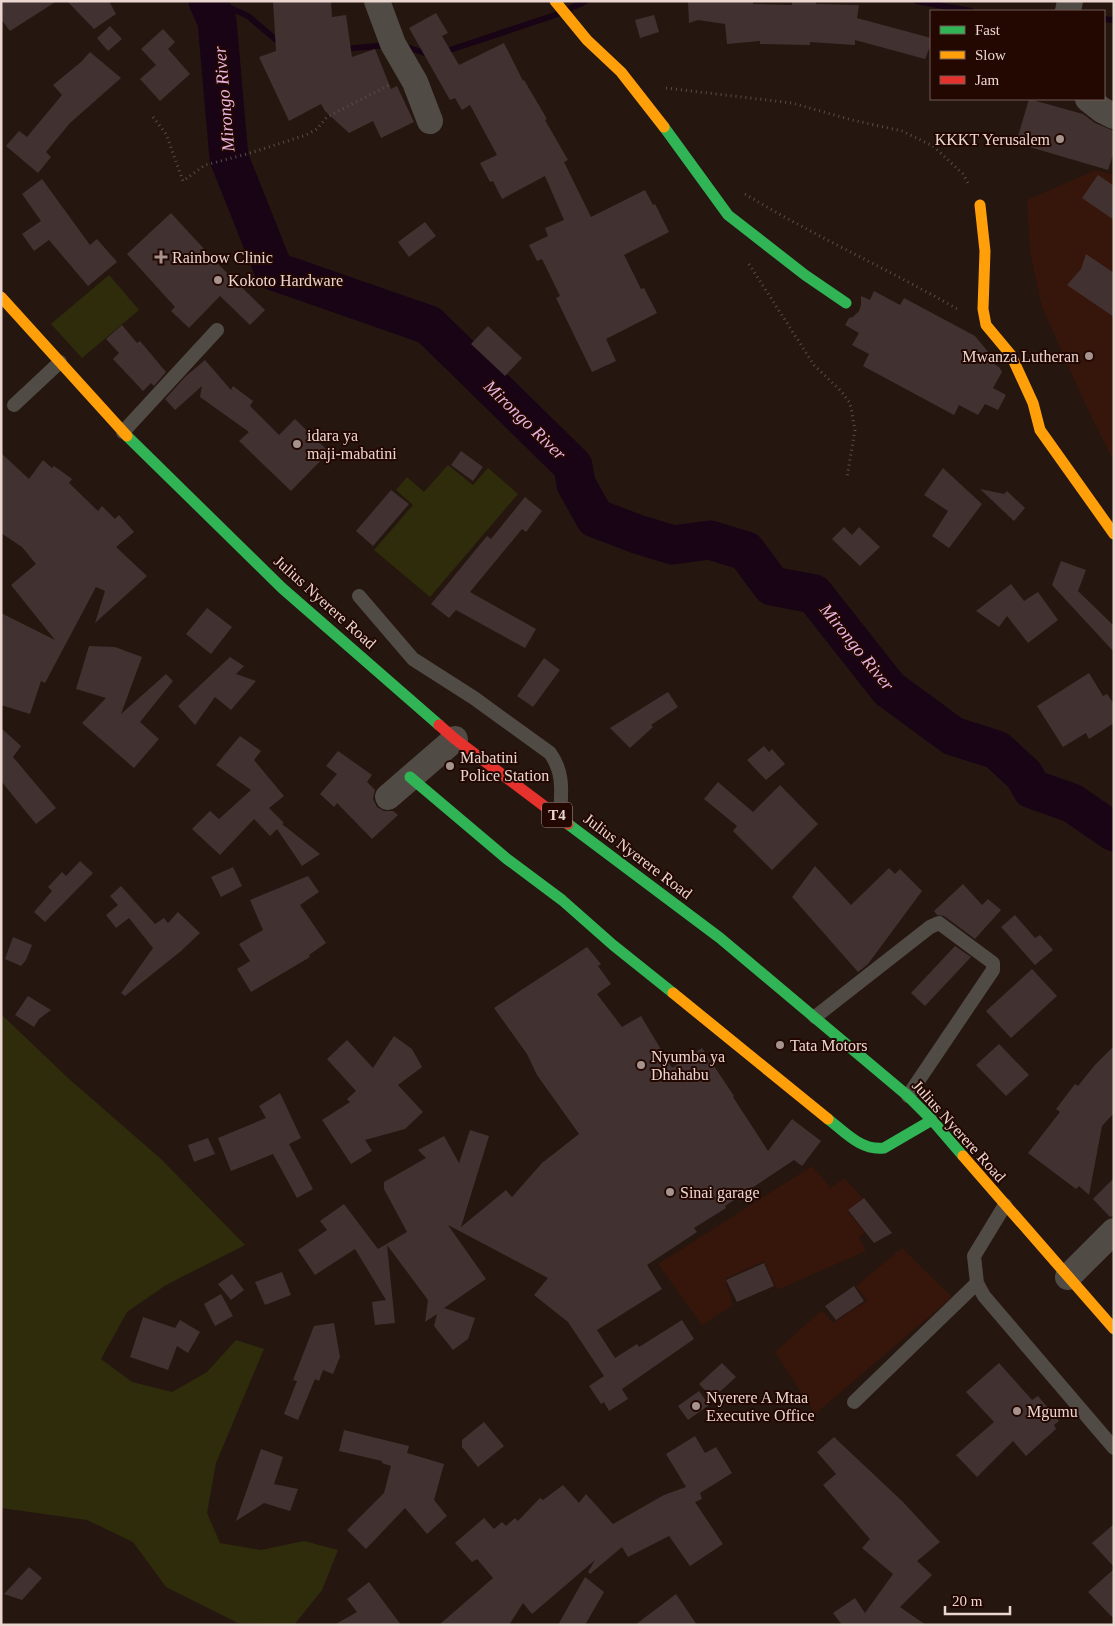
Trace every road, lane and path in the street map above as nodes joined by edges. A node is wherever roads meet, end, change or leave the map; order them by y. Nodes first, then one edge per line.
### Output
1 (377, 1) edge
2 (555, 1) edge
3 (415, 82) junction
4 (661, 86) dead end
5 (1089, 100) edge
6 (1114, 116) edge
7 (153, 117) dead end
8 (430, 121) dead end
9 (742, 192) dead end
10 (980, 205) joint
11 (744, 256) dead end
12 (1, 297) edge
13 (846, 303) dead end
14 (986, 325) junction
15 (217, 330) dead end
16 (60, 362) junction
17 (14, 405) dead end
18 (124, 432) junction
19 (847, 476) dead end
20 (1114, 534) edge
21 (359, 596) dead end
22 (455, 739) junction
23 (410, 777) junction
24 (388, 797) dead end
25 (560, 818) junction
26 (816, 1017) junction
27 (908, 1096) junction
28 (932, 1120) junction
29 (1005, 1205) junction
30 (1114, 1231) edge
31 (1068, 1277) junction
32 (977, 1283) junction
33 (1114, 1329) edge
34 (854, 1402) dead end
35 (1114, 1448) edge

1 - 3 street
2 - 13 main road
3 - 7 path
3 - 8 street
4 - 10 path
5 - 6 street
9 - 14 path
10 - 14 main road
11 - 19 path
12 - 16 main road, Julius Nyerere Road / T4
14 - 20 main road
15 - 18 lane
16 - 17 lane
16 - 18 main road, Julius Nyerere Road / T4
18 - 22 main road, Julius Nyerere Road / T4
21 - 25 lane
22 - 23 street
22 - 25 main road, Julius Nyerere Road / T4
23 - 24 street
23 - 28 main road
25 - 26 main road, Julius Nyerere Road / T4
26 - 27 main road, Julius Nyerere Road / T4
26 - 27 lane
27 - 28 main road, Julius Nyerere Road / T4
28 - 29 main road, Julius Nyerere Road / T4
29 - 31 main road, Julius Nyerere Road / T4
29 - 32 lane
30 - 31 street
31 - 33 main road, Julius Nyerere Road / T4
32 - 34 lane
32 - 35 lane

